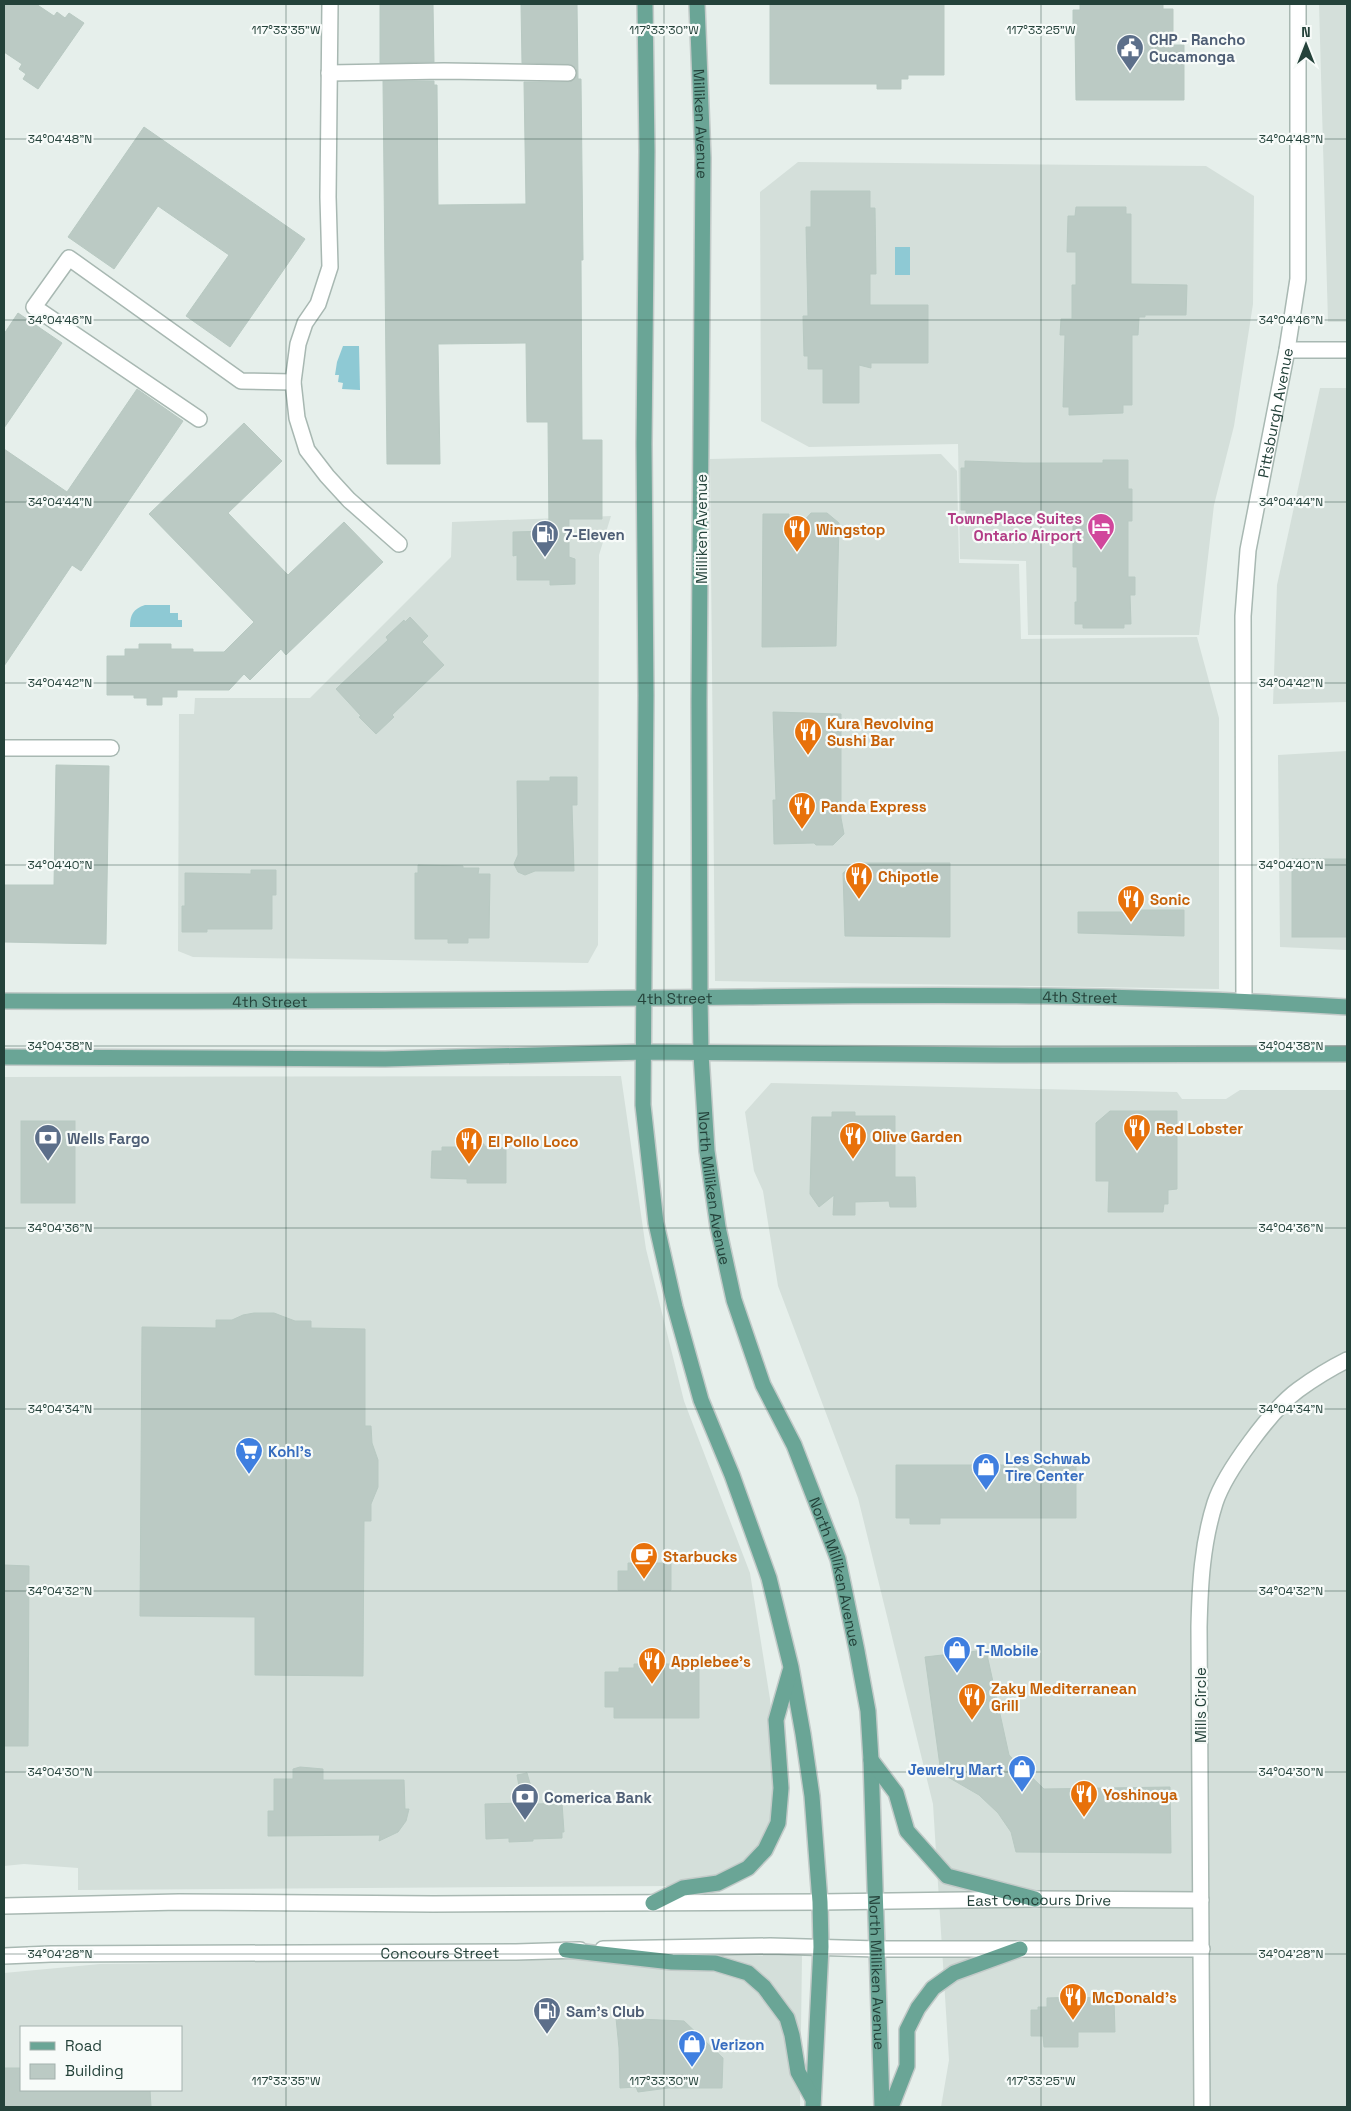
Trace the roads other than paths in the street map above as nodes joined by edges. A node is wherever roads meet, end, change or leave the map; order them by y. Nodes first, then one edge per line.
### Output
1 (330, 4) edge
2 (645, 4) edge
3 (697, 4) edge
4 (1298, 4) edge
5 (329, 73) junction
6 (568, 73) dead end
7 (1287, 350) junction
8 (1347, 350) edge
9 (293, 382) junction
10 (199, 419) dead end
11 (399, 544) dead end
12 (4, 748) edge
13 (111, 748) dead end
14 (644, 996) junction
15 (700, 996) junction
16 (4, 1001) edge
17 (1244, 1001) junction
18 (1347, 1007) edge
19 (644, 1052) junction
20 (701, 1054) junction
21 (1347, 1054) edge
22 (4, 1057) edge
23 (1347, 1360) edge
24 (791, 1667) junction
25 (872, 1760) junction
26 (1035, 1898) junction
27 (1201, 1900) junction
28 (820, 1902) junction
29 (876, 1902) junction
30 (653, 1904) junction
31 (4, 1906) edge
32 (821, 1947) junction
33 (878, 1948) junction
34 (1202, 1948) junction
35 (1020, 1949) junction
36 (566, 1950) junction
37 (4, 1956) edge
38 (813, 2103) edge
39 (882, 2107) edge
40 (891, 2107) edge
41 (1202, 2107) edge

1 - 5 street
2 - 14 main road
3 - 15 main road, Milliken Avenue
4 - 7 street, Pittsburgh Avenue
5 - 6 street
5 - 9 street
7 - 8 street
7 - 17 street, Pittsburgh Avenue
9 - 10 street
9 - 11 street
12 - 13 street
14 - 15 main road, 4th Street
14 - 16 main road, 4th Street
14 - 19 main road
15 - 17 main road, 4th Street
15 - 20 main road, Milliken Avenue
17 - 18 main road, 4th Street
19 - 20 main road
19 - 22 main road
19 - 24 main road
20 - 21 main road
20 - 25 main road, North Milliken Avenue
23 - 27 street, Mills Circle
24 - 28 main road
24 - 30 main road
25 - 26 main road
25 - 29 main road, North Milliken Avenue
26 - 27 street, East Concours Drive
26 - 29 street, East Concours Drive
27 - 34 street, Mills Circle
28 - 29 street
28 - 30 street
28 - 32 main road
29 - 33 main road, North Milliken Avenue
30 - 31 street
32 - 33 street, Concours Street
32 - 36 street, Concours Street
32 - 38 main road
33 - 35 street
33 - 39 main road, North Milliken Avenue
34 - 35 street
34 - 41 street, Mills Circle
35 - 40 main road
36 - 37 street, Concours Street
36 - 38 main road

